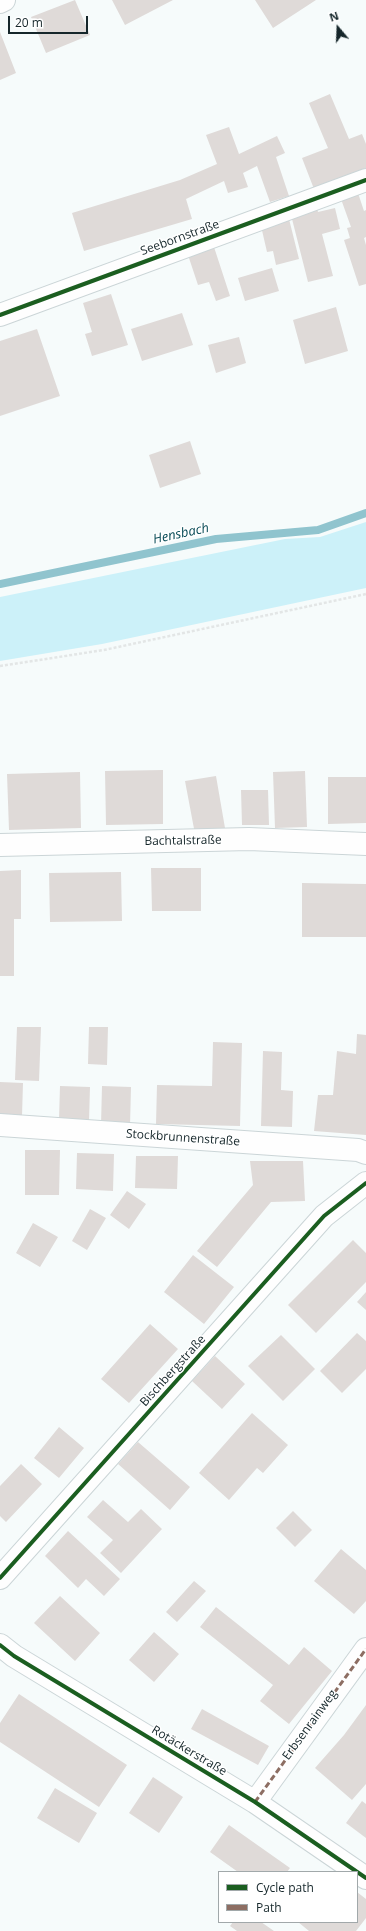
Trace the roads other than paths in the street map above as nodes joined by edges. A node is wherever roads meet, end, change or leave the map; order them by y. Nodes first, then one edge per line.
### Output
1 (4, 0) edge
2 (0, 2) edge
3 (366, 180) edge
4 (0, 315) edge
5 (366, 844) edge
6 (0, 845) edge
7 (0, 1125) edge
8 (366, 1153) edge
9 (366, 1183) edge
10 (0, 1578) edge
11 (0, 1645) edge
12 (366, 1649) edge
13 (254, 1802) junction
14 (356, 1871) edge

1 - 2 street
3 - 4 street, Seebornstraße
5 - 6 street, Bachtalstraße
7 - 8 street, Stockbrunnenstraße
9 - 10 street, Bischbergstraße
11 - 13 street, Rotäckerstraße
12 - 13 street, Erbsenrainweg
13 - 14 street, Rotäckerstraße

